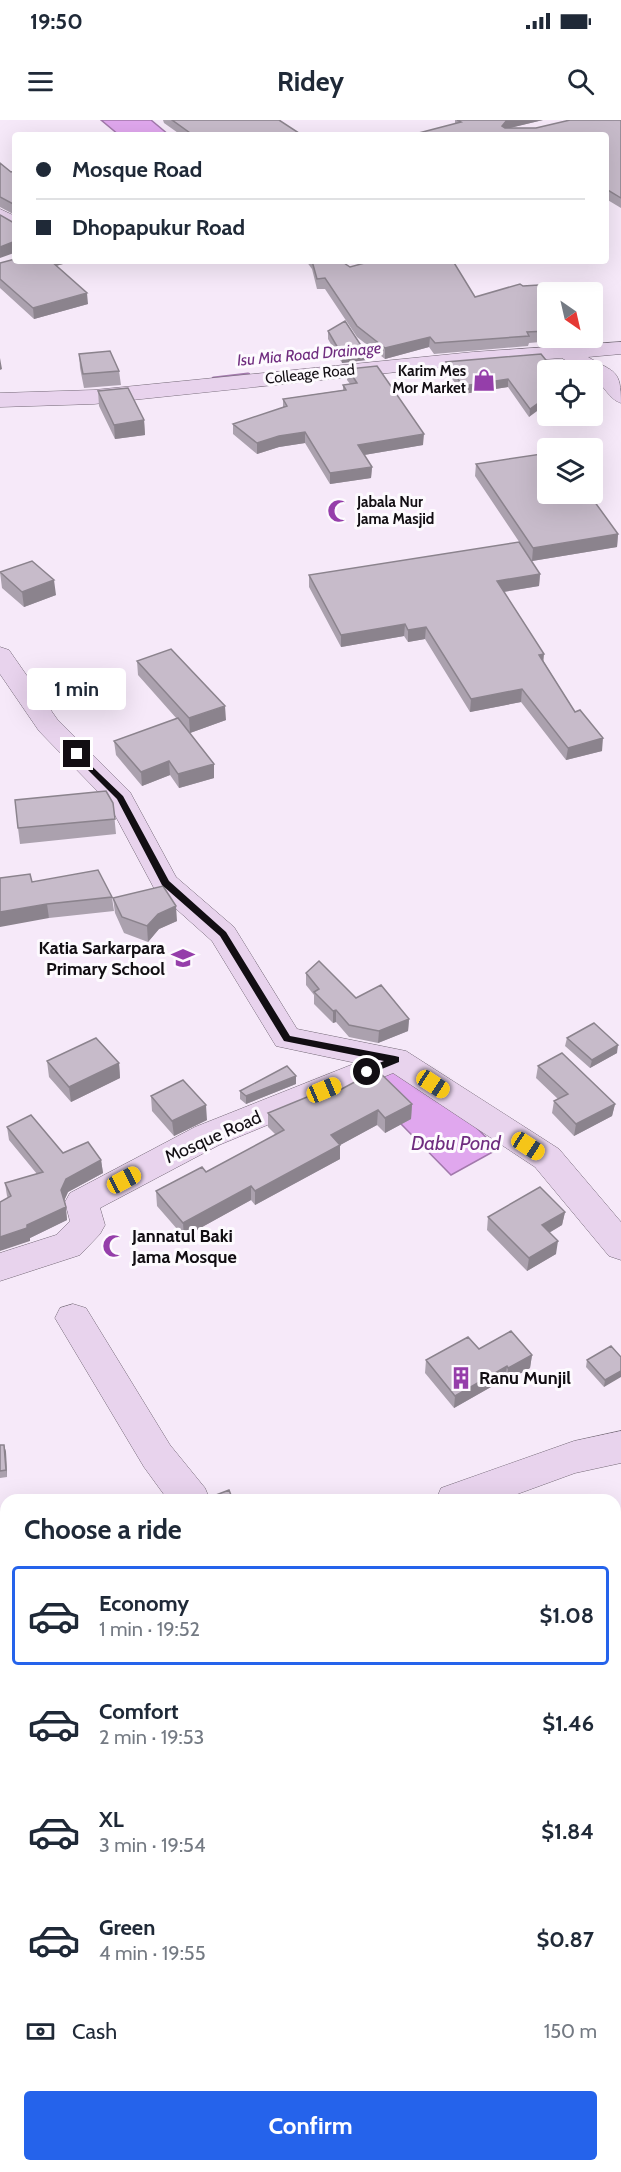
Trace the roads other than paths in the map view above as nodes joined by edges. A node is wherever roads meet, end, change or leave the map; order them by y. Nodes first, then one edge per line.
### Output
1 (621, 348) edge
2 (566, 351) junction
3 (621, 396) edge
4 (0, 400) edge
5 (7, 663) edge
6 (395, 1059) junction
7 (621, 1245) edge
8 (0, 1267) edge
9 (73, 1318) dead end
10 (621, 1447) edge
11 (186, 1494) edge
12 (472, 1494) edge

1 - 2 street, Colleage Road
2 - 3 street
2 - 4 street, Colleage Road
5 - 6 street
6 - 7 street
6 - 8 street, Mosque Road
9 - 11 street
10 - 12 street

